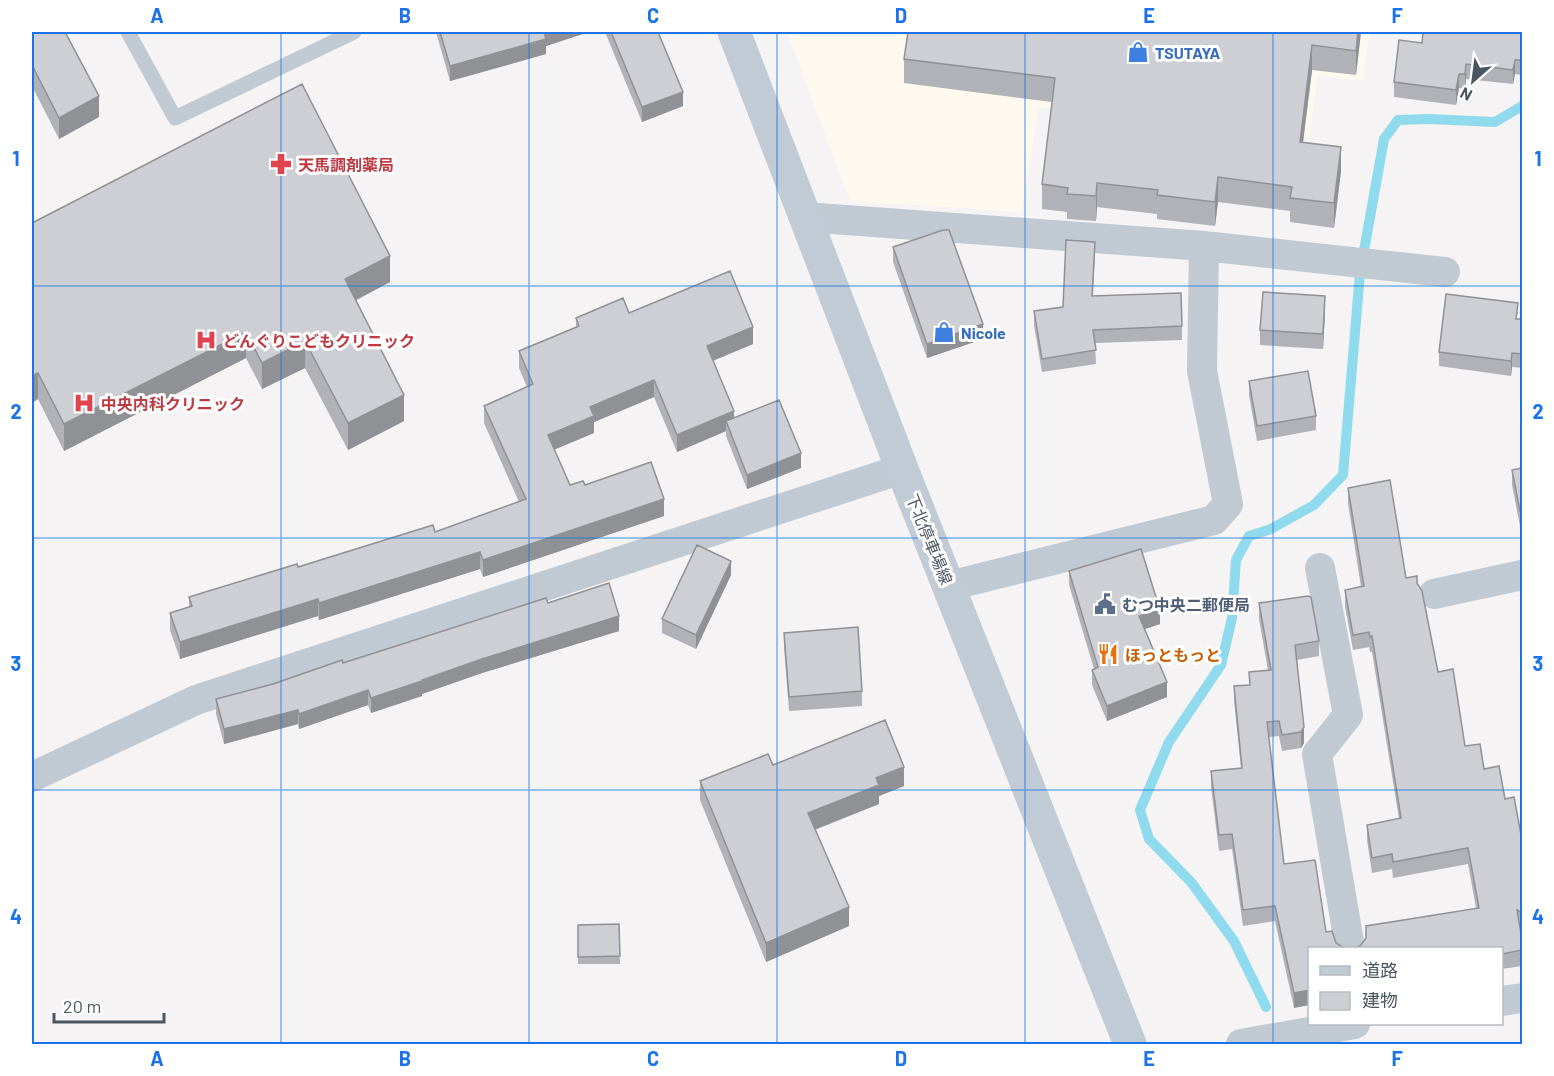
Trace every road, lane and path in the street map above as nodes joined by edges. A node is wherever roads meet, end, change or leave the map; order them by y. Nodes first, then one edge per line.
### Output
1 (128, 32) edge
2 (354, 32) edge
3 (734, 32) edge
4 (804, 217) junction
5 (1204, 246) junction
6 (1445, 272) dead end
7 (903, 469) junction
8 (1320, 568) dead end
9 (1522, 575) edge
10 (949, 586) junction
11 (1434, 594) dead end
12 (32, 777) edge
13 (1350, 947) edge
14 (1522, 998) edge
15 (1503, 1001) edge
16 (1344, 1025) edge
17 (1131, 1044) edge
18 (1241, 1044) edge

1 - 2 lane
3 - 4 main road, 下北停車場線
4 - 5 street
4 - 7 main road, 下北停車場線
5 - 6 street
5 - 10 street
7 - 10 main road, 下北停車場線
7 - 12 street
8 - 13 street
9 - 11 street
10 - 17 main road, 下北停車場線
14 - 15 street
16 - 18 street

